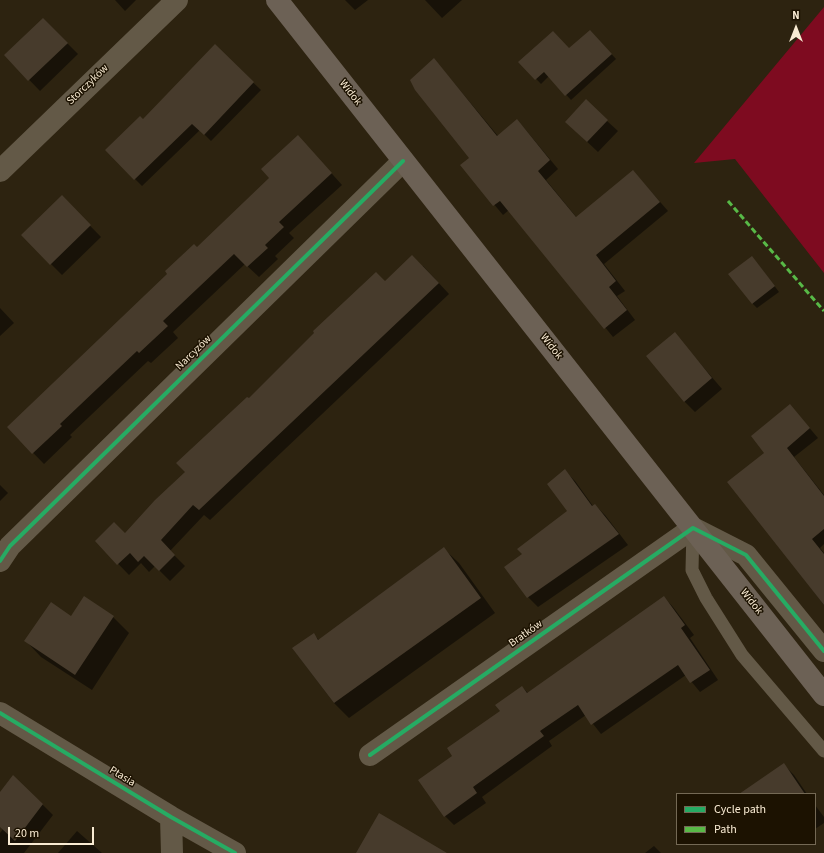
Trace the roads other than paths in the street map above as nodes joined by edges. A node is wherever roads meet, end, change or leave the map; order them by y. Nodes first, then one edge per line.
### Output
1 (177, 0) edge
2 (277, 0) edge
3 (403, 160) junction
4 (0, 171) edge
5 (693, 528) junction
6 (0, 561) edge
7 (824, 651) edge
8 (824, 695) edge
9 (0, 713) edge
10 (824, 751) edge
11 (370, 755) dead end
12 (171, 817) junction
13 (172, 853) edge
14 (235, 853) edge

1 - 4 street, Storczyków
2 - 3 main road, Widok
3 - 5 main road, Widok
3 - 6 street, Narcyzów
5 - 7 street
5 - 8 main road, Widok
5 - 10 lane
5 - 11 street, Bratków
9 - 12 street, Ptasia
12 - 13 street
12 - 14 street, Ptasia

